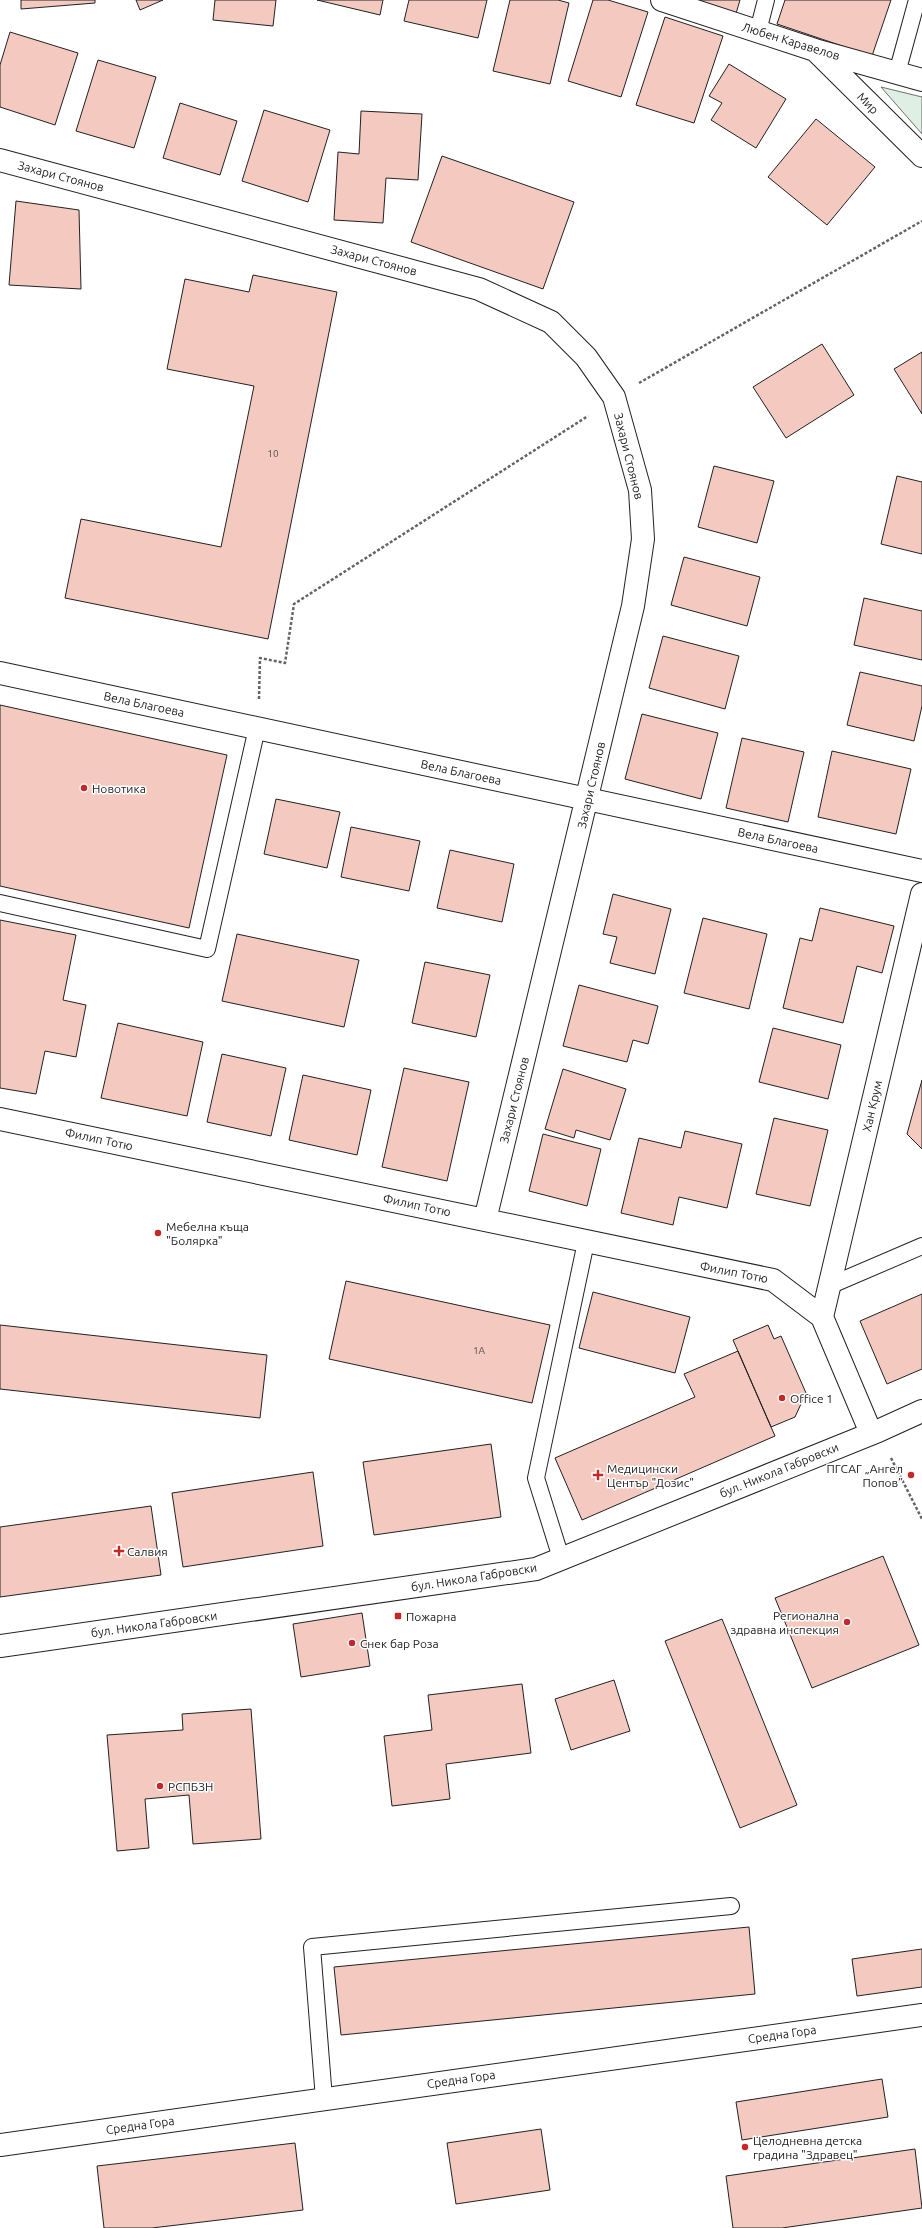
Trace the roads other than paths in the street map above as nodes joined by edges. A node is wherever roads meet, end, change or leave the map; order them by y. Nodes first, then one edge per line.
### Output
1 (662, 0) edge
2 (766, 0) edge
3 (917, 0) edge
4 (758, 31) junction
5 (815, 50) junction
6 (897, 73) junction
7 (922, 80) edge
8 (922, 156) edge
9 (0, 160) edge
10 (0, 673) edge
11 (258, 728) junction
12 (588, 799) junction
13 (922, 871) edge
14 (922, 894) edge
15 (0, 903) edge
16 (0, 1119) edge
17 (485, 1220) junction
18 (586, 1242) junction
19 (922, 1246) edge
20 (829, 1286) junction
21 (822, 1317) junction
22 (922, 1411) edge
23 (874, 1432) junction
24 (561, 1558) junction
25 (0, 1646) edge
26 (731, 1906) dead end
27 (922, 2015) edge
28 (324, 2099) junction
29 (0, 2145) edge

1 - 4 street, Любен Каравелов
2 - 4 lane
3 - 6 lane
4 - 5 street, Любен Каравелов
5 - 6 street, Любен Каравелов
5 - 8 street, Мир
6 - 7 street, Любен Каравелов
9 - 12 street, Захари Стоянов
10 - 11 street, Вела Благоева
11 - 12 street, Вела Благоева
11 - 15 lane
12 - 13 street, Вела Благоева
12 - 17 street, Захари Стоянов
14 - 20 street, Хан Крум
16 - 17 street, Филип Тотю
17 - 18 street, Филип Тотю
18 - 21 street, Филип Тотю
18 - 24 lane
19 - 20 lane
20 - 21 street, Хан Крум
21 - 23 street
22 - 23 street, бул. Никола Габровски
23 - 24 street, бул. Никола Габровски
24 - 25 street, бул. Никола Габровски
26 - 28 lane
27 - 28 street, Средна Гора
28 - 29 street, Средна Гора

